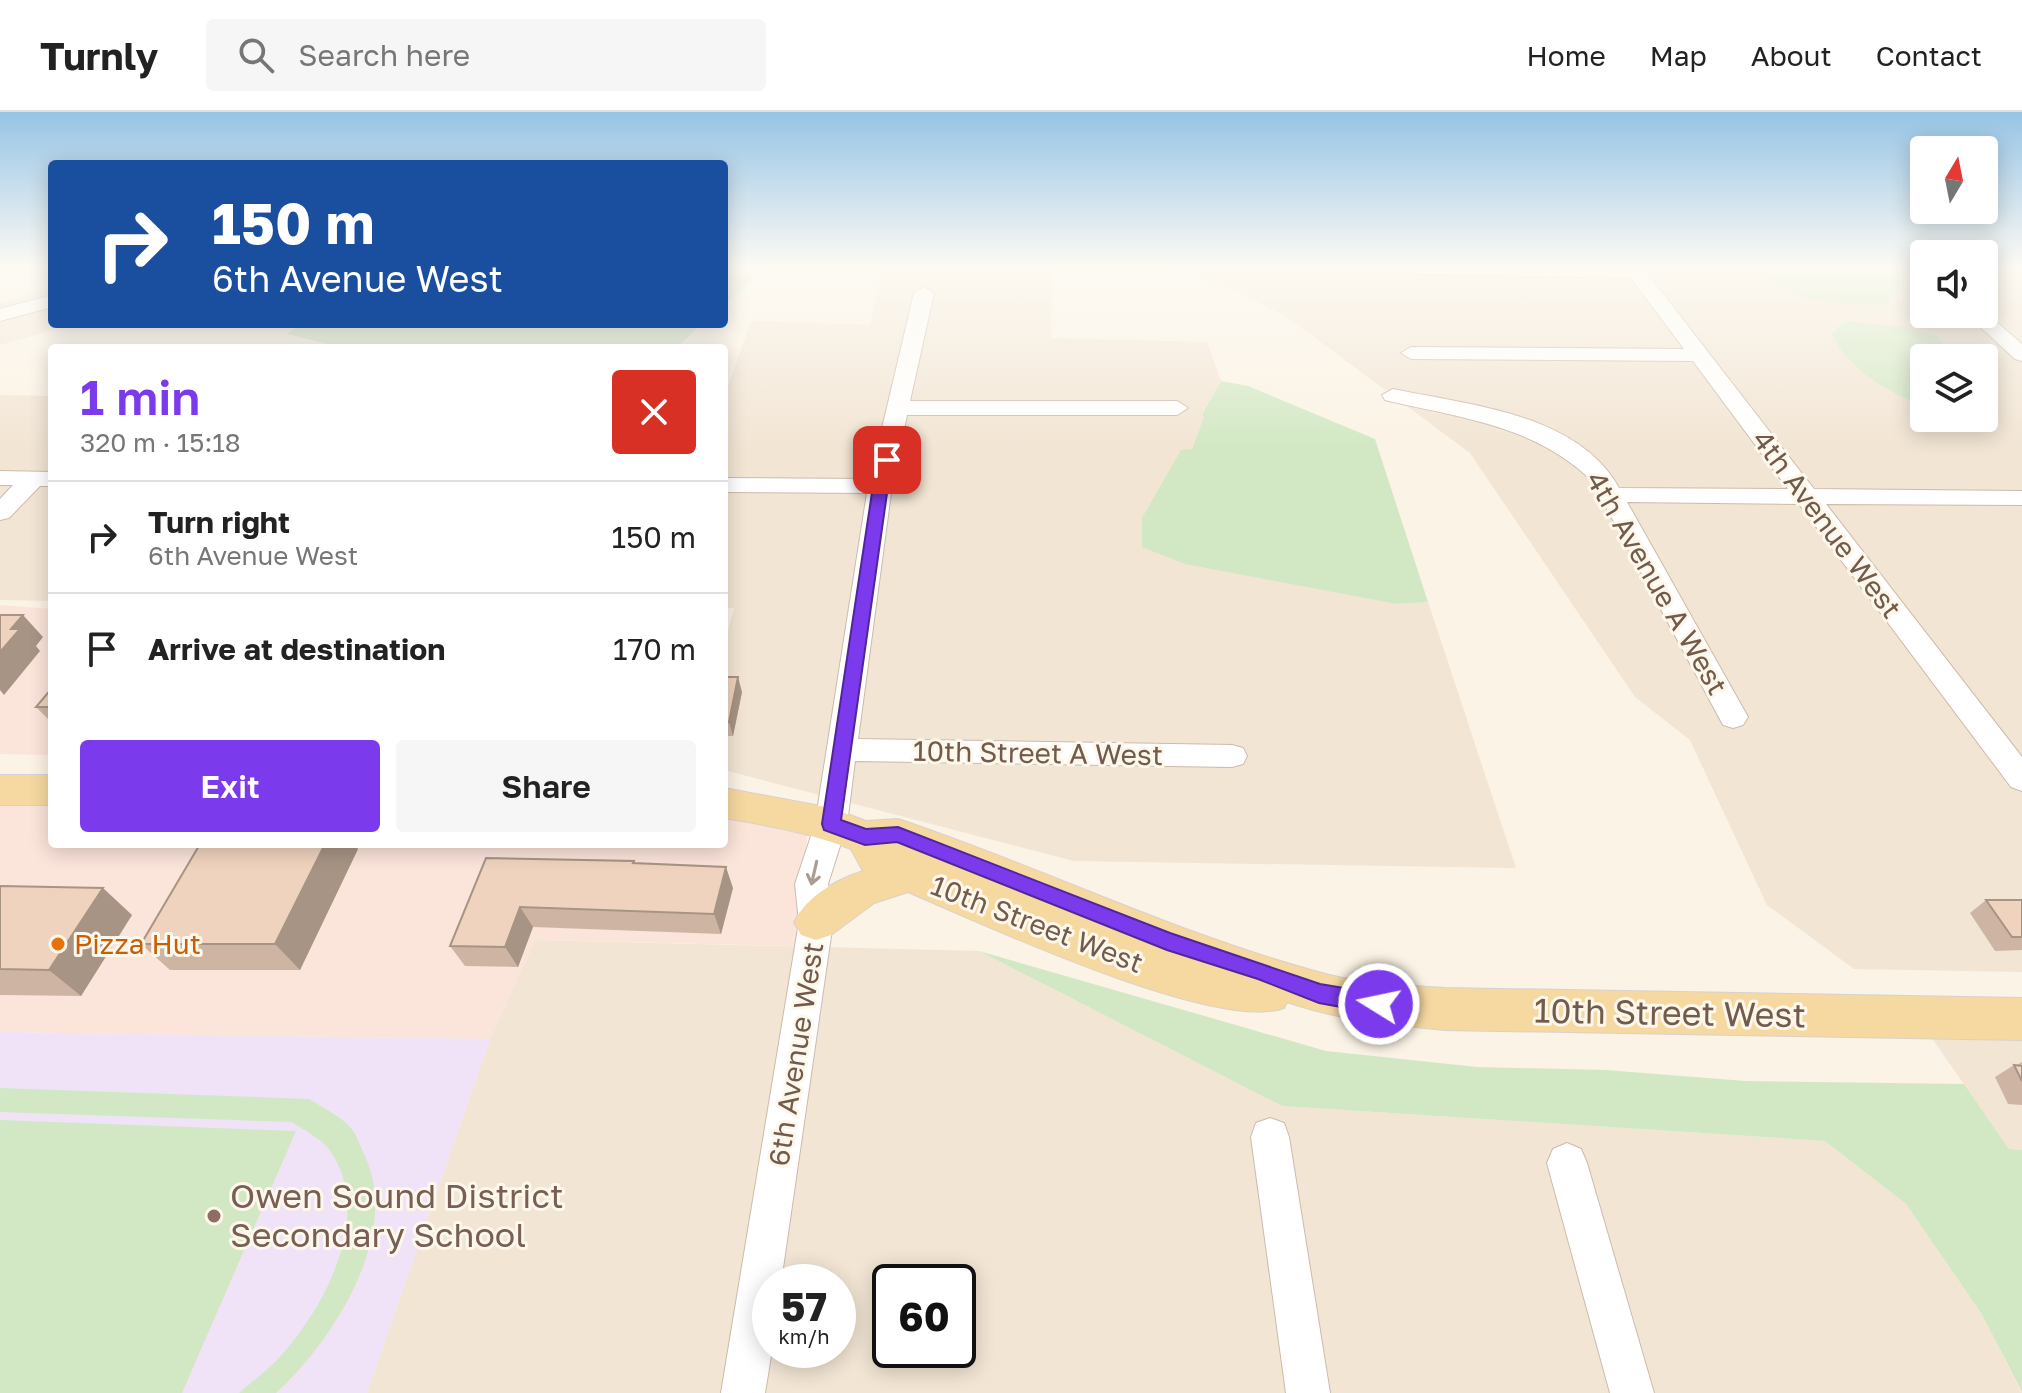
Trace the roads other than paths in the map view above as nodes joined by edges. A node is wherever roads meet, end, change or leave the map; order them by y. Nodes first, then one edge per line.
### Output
1 (917, 328) edge
2 (1679, 328) edge
3 (1992, 328) edge
4 (1411, 353) dead end
5 (1700, 355) junction
6 (2022, 355) edge
7 (1393, 395) dead end
8 (900, 408) junction
9 (1177, 408) dead end
10 (0, 478) edge
11 (43, 479) edge
12 (728, 485) edge
13 (880, 486) junction
14 (1610, 495) junction
15 (1806, 496) junction
16 (2022, 498) edge
17 (0, 513) edge
18 (1733, 717) dead end
19 (843, 750) junction
20 (1232, 756) dead end
21 (2022, 779) edge
22 (0, 790) edge
23 (48, 790) edge
24 (728, 804) edge
25 (848, 831) junction
26 (909, 875) junction
27 (816, 922) junction
28 (1319, 993) junction
29 (2022, 1019) edge
30 (1270, 1137) dead end
31 (1567, 1163) dead end
32 (743, 1393) edge
33 (1308, 1393) edge
34 (1632, 1393) edge

1 - 8 street, 6th Avenue West
2 - 5 street, 4th Avenue West
3 - 6 street
4 - 5 street
5 - 15 street, 4th Avenue West
7 - 14 street, 4th Avenue A West
8 - 9 street
8 - 13 street, 6th Avenue West
10 - 11 street
11 - 17 street
12 - 13 street
13 - 19 street, 6th Avenue West
14 - 15 street
14 - 18 street, 4th Avenue A West
15 - 16 street
15 - 21 street, 4th Avenue West
19 - 20 street, 10th Street A West
19 - 25 street, 6th Avenue West
22 - 23 main road
24 - 25 main road, 10th Street West
25 - 26 main road, 10th Street West
25 -> 27 street, 6th Avenue West
25 - 28 main road, 10th Street West
26 - 27 main road
26 - 28 main road, 10th Street West
27 - 32 street, 6th Avenue West
28 - 29 main road, 10th Street West
30 - 33 street
31 - 34 street

